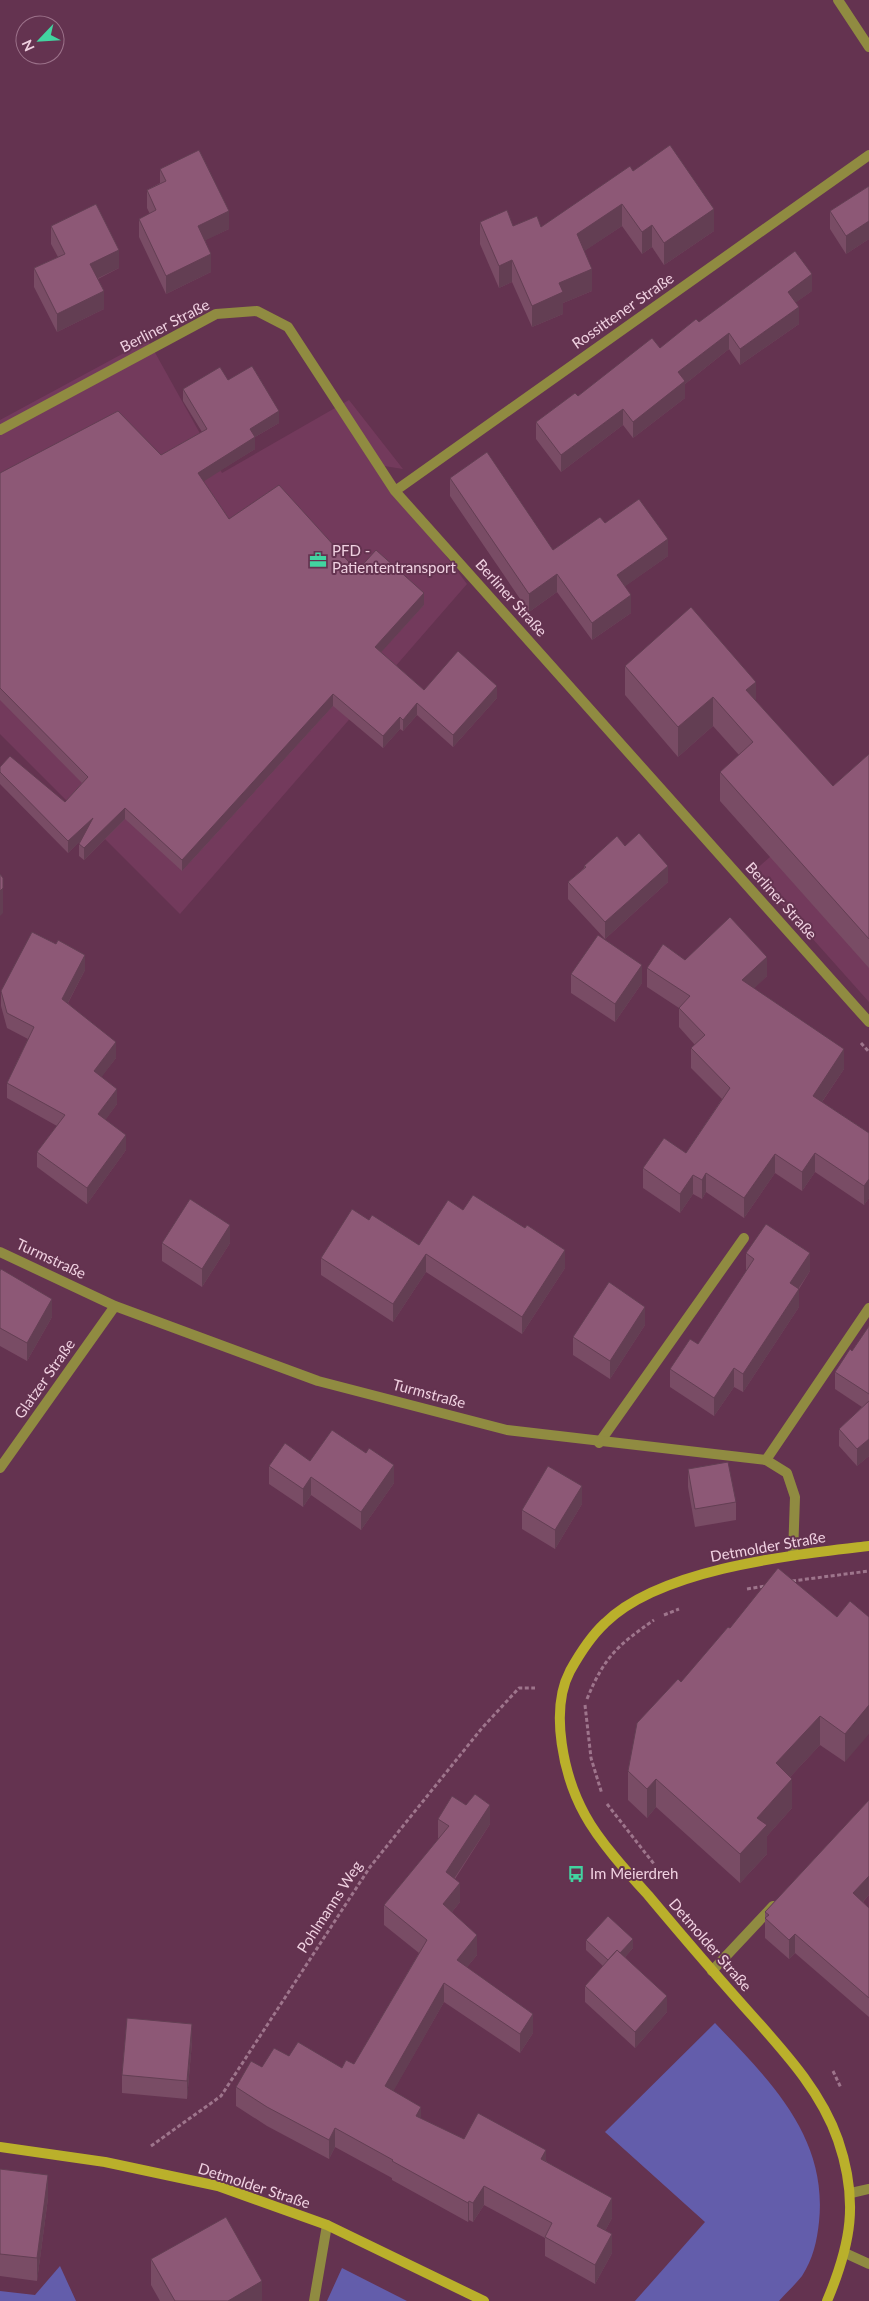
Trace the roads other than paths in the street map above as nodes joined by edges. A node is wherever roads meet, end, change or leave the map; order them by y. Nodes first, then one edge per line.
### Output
1 (838, 0) edge
2 (869, 47) edge
3 (869, 155) edge
4 (0, 430) edge
5 (395, 492) junction
6 (869, 1022) edge
7 (744, 1238) dead end
8 (0, 1252) edge
9 (115, 1306) junction
10 (869, 1308) edge
11 (599, 1443) junction
12 (766, 1460) junction
13 (0, 1468) edge
14 (869, 1546) edge
15 (793, 1555) junction
16 (778, 1900) edge
17 (712, 1971) junction
18 (0, 2147) edge
19 (869, 2189) edge
20 (851, 2193) junction
21 (327, 2225) junction
22 (845, 2252) junction
23 (869, 2264) edge
24 (314, 2301) edge
25 (484, 2301) edge
26 (826, 2301) edge

1 - 2 street
3 - 5 street, Rossittener Straße
4 - 5 street, Berliner Straße
5 - 6 street, Berliner Straße
7 - 11 street
8 - 9 street, Turmstraße
9 - 11 street, Turmstraße
9 - 13 street, Glatzer Straße
10 - 12 street
11 - 12 street, Turmstraße
12 - 15 street, Turmstraße
14 - 15 main road, Detmolder Straße
15 - 17 main road, Detmolder Straße
16 - 17 street
17 - 20 main road, Detmolder Straße
18 - 21 main road, Detmolder Straße
19 - 20 street
20 - 22 main road, Detmolder Straße
21 - 24 street
21 - 25 main road, Detmolder Straße
22 - 23 street
22 - 26 main road, Detmolder Straße

